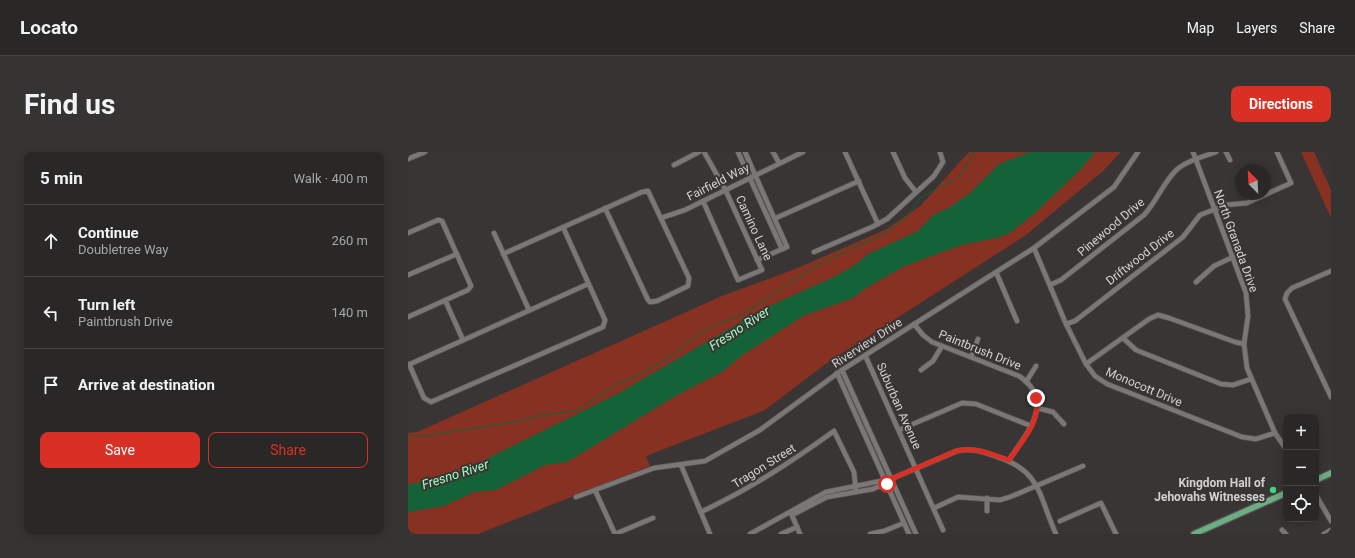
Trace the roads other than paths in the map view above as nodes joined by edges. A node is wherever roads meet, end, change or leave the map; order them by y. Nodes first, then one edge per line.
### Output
1 (425, 152) edge
2 (699, 152) edge
3 (704, 152) edge
4 (738, 152) edge
5 (745, 152) edge
6 (773, 152) edge
7 (803, 152) edge
8 (845, 152) edge
9 (893, 152) edge
10 (940, 152) edge
11 (1138, 152) edge
12 (1193, 152) edge
13 (1216, 152) edge
14 (1226, 152) edge
15 (1278, 152) edge
16 (408, 158) edge
17 (1197, 160) junction
18 (1230, 160) dead end
19 (778, 163) junction
20 (674, 165) dead end
21 (755, 174) junction
22 (750, 177) junction
23 (859, 181) junction
24 (725, 189) junction
25 (916, 192) junction
26 (703, 201) junction
27 (605, 208) junction
28 (1214, 209) junction
29 (661, 218) junction
30 (776, 218) junction
31 (878, 224) junction
32 (563, 227) junction
33 (408, 233) edge
34 (494, 233) dead end
35 (1034, 248) junction
36 (782, 249) junction
37 (814, 252) dead end
38 (457, 254) junction
39 (503, 254) junction
40 (1233, 257) junction
41 (757, 260) junction
42 (1331, 271) edge
43 (996, 272) junction
44 (408, 275) edge
45 (1196, 282) dead end
46 (588, 284) junction
47 (1050, 285) junction
48 (445, 300) junction
49 (529, 310) junction
50 (408, 317) edge
51 (1017, 320) dead end
52 (914, 324) junction
53 (1066, 324) junction
54 (1123, 338) junction
55 (978, 339) dead end
56 (463, 340) junction
57 (1244, 344) junction
58 (942, 346) junction
59 (865, 356) junction
60 (971, 357) junction
61 (409, 364) edge
62 (1086, 364) junction
63 (1036, 366) dead end
64 (842, 370) junction
65 (921, 370) dead end
66 (837, 374) junction
67 (1251, 378) junction
68 (1026, 382) junction
69 (1331, 397) edge
70 (1037, 408) junction
71 (1064, 424) dead end
72 (1031, 426) junction
73 (899, 430) junction
74 (1275, 433) junction
75 (1283, 445) edge
76 (1009, 460) junction
77 (681, 465) junction
78 (1083, 466) dead end
79 (916, 468) junction
80 (1331, 473) edge
81 (891, 479) junction
82 (1319, 479) edge
83 (886, 482) junction
84 (1037, 486) junction
85 (595, 490) junction
86 (856, 490) junction
87 (1283, 494) edge
88 (576, 497) dead end
89 (987, 498) junction
90 (1319, 500) edge
91 (934, 508) junction
92 (986, 511) dead end
93 (700, 512) junction
94 (791, 513) junction
95 (653, 518) dead end
96 (1061, 521) dead end
97 (1331, 521) edge
98 (904, 523) junction
99 (797, 527) junction
100 (944, 530) dead end
101 (1331, 530) edge
102 (615, 534) edge
103 (710, 534) edge
104 (750, 534) edge
105 (781, 534) edge
106 (800, 534) edge
107 (870, 534) edge
108 (909, 534) edge
109 (916, 534) edge
110 (1056, 534) edge
111 (1116, 534) edge
112 (1194, 534) edge
113 (1324, 534) edge

1 - 16 street
2 - 20 street
3 - 24 street, Camino Lane
4 - 22 street
5 - 21 street
6 - 19 street
7 - 19 street, Fairfield Way
8 - 23 street
9 - 25 street
10 - 25 street
11 - 35 street, Riverview Drive
12 - 17 street, North Granada Drive
13 - 17 street, Pinewood Drive
14 - 18 street
15 - 28 street, Driftwood Drive
17 - 28 street, North Granada Drive
17 - 47 street, Pinewood Drive
19 - 21 street, Fairfield Way
21 - 22 street, Fairfield Way
21 - 30 street
22 - 24 street, Fairfield Way
22 - 36 street
23 - 30 street
23 - 31 street
24 - 26 street, Fairfield Way
24 - 41 street, Camino Lane
25 - 31 street
26 - 29 street, Fairfield Way
26 - 41 street, Camino Lane
27 - 29 street
27 - 29 street
27 - 32 street
28 - 40 street, North Granada Drive
28 - 53 street, Driftwood Drive
30 - 36 street
31 - 37 street
32 - 39 street
32 - 46 street
33 - 38 street
34 - 39 street
35 - 43 street, Riverview Drive
35 - 47 street, Monocott Drive
36 - 41 street
38 - 44 street
38 - 48 street
39 - 49 street
40 - 45 street
40 - 57 street, North Granada Drive
42 - 69 street
43 - 51 street
43 - 52 street, Riverview Drive
46 - 49 street
46 - 61 street
47 - 53 street, Monocott Drive
48 - 50 street
48 - 56 street
49 - 56 street
52 - 58 street, Paintbrush Drive
52 - 59 street, Riverview Drive
53 - 62 street, Monocott Drive
54 - 57 street
54 - 62 street
54 - 67 street
55 - 60 street
56 - 61 street
57 - 67 street, North Granada Drive
58 - 60 street, Paintbrush Drive
58 - 65 street
59 - 64 street, Riverview Drive
59 - 73 street, Suburban Avenue
60 - 68 street, Paintbrush Drive
62 - 74 street, Monocott Drive
63 - 68 street
64 - 66 street, Riverview Drive
64 - 81 street
66 - 77 street, Riverview Drive
66 - 83 street
67 - 74 street, North Granada Drive
68 - 70 street, Paintbrush Drive
70 - 71 street
70 - 72 street
72 - 73 street
72 - 76 street
73 - 79 street, Suburban Avenue
74 - 75 street, North Granada Drive
76 - 79 street
76 - 84 street
77 - 85 street, Riverview Drive
77 - 93 street
78 - 84 street
79 - 81 street
79 - 91 street, Suburban Avenue
80 - 82 main road
81 - 83 street
81 - 109 street
83 - 86 street
83 - 98 street
84 - 89 street
84 - 110 street
85 - 88 street, Riverview Drive
85 - 102 street
86 - 93 street, Tragon Street
86 - 94 street
87 - 112 main road
89 - 91 street
89 - 92 street
90 - 97 street
91 - 100 street, Suburban Avenue
93 - 103 street
94 - 99 street
94 - 104 street
95 - 102 street
96 - 111 street
98 - 107 street
98 - 108 street
99 - 105 street
99 - 106 street
101 - 113 street

